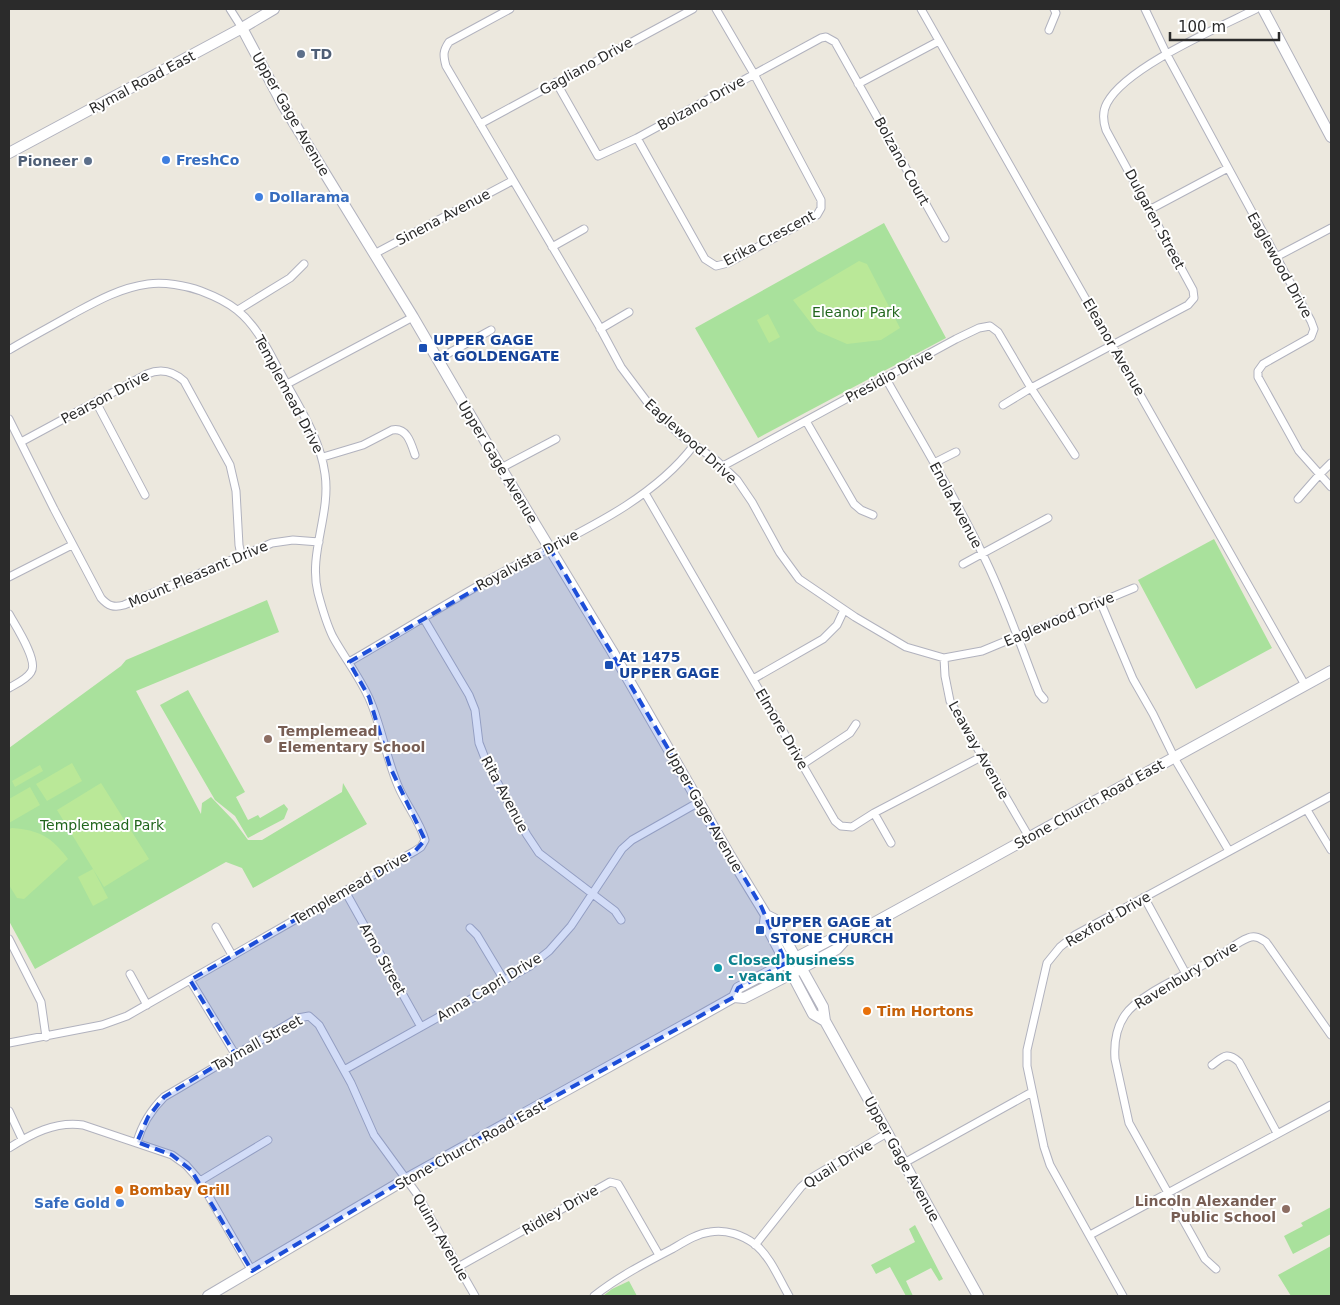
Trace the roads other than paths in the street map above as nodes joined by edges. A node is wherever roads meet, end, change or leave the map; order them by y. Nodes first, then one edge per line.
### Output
1 (230, 9) edge
2 (274, 9) edge
3 (510, 9) edge
4 (693, 9) edge
5 (716, 9) edge
6 (921, 9) edge
7 (1054, 9) edge
8 (1144, 9) edge
9 (1256, 9) edge
10 (1263, 9) edge
11 (242, 28) junction
12 (1049, 30) dead end
13 (939, 41) junction
14 (1167, 55) junction
15 (754, 74) junction
16 (556, 82) junction
17 (858, 84) junction
18 (480, 124) junction
19 (1331, 137) edge
20 (637, 138) junction
21 (9, 153) edge
22 (1228, 168) junction
23 (512, 181) junction
24 (1149, 210) junction
25 (1331, 228) edge
26 (584, 229) dead end
27 (945, 238) dead end
28 (552, 247) junction
29 (374, 254) junction
30 (1276, 258) junction
31 (304, 264) dead end
32 (238, 310) junction
33 (629, 312) dead end
34 (413, 317) junction
35 (491, 330) dead end
36 (600, 330) junction
37 (1113, 345) junction
38 (9, 350) edge
39 (438, 359) junction
40 (885, 377) junction
41 (287, 384) junction
42 (1031, 388) junction
43 (96, 402) junction
44 (1003, 405) dead end
45 (9, 419) edge
46 (806, 421) junction
47 (556, 439) dead end
48 (20, 442) junction
49 (694, 445) junction
50 (956, 452) dead end
51 (415, 455) dead end
52 (1075, 456) dead end
53 (323, 458) junction
54 (934, 463) junction
55 (1331, 463) edge
56 (723, 466) junction
57 (501, 468) junction
58 (1319, 475) junction
59 (1331, 487) edge
60 (645, 493) junction
61 (146, 495) dead end
62 (1298, 499) dead end
63 (873, 515) dead end
64 (1048, 518) dead end
65 (319, 542) junction
66 (72, 545) junction
67 (549, 547) junction
68 (982, 553) junction
69 (241, 555) junction
70 (963, 564) dead end
71 (9, 577) edge
72 (1134, 588) dead end
73 (1100, 601) junction
74 (844, 610) junction
75 (9, 614) edge
76 (424, 619) junction
77 (1017, 638) junction
78 (944, 658) junction
79 (349, 662) junction
80 (1331, 671) edge
81 (753, 678) junction
82 (1306, 685) junction
83 (9, 688) edge
84 (1044, 699) dead end
85 (856, 724) dead end
86 (982, 757) junction
87 (1174, 758) junction
88 (803, 764) junction
89 (1331, 796) edge
90 (699, 802) junction
91 (1307, 810) junction
92 (874, 813) junction
93 (1029, 837) junction
94 (891, 843) dead end
95 (1331, 850) edge
96 (1229, 851) junction
97 (345, 891) junction
98 (593, 894) junction
99 (1144, 897) junction
100 (766, 915) junction
101 (621, 920) dead end
102 (216, 927) dead end
103 (470, 928) dead end
104 (847, 938) junction
105 (9, 939) edge
106 (232, 955) junction
107 (796, 958) junction
108 (786, 963) junction
109 (801, 968) junction
110 (130, 974) dead end
111 (791, 974) junction
112 (1186, 974) junction
113 (190, 980) junction
114 (504, 980) junction
115 (734, 997) junction
116 (147, 1004) junction
117 (825, 1021) junction
118 (422, 1027) junction
119 (1331, 1034) edge
120 (46, 1037) junction
121 (9, 1043) edge
122 (235, 1054) junction
123 (1212, 1065) dead end
124 (344, 1070) junction
125 (1032, 1092) junction
126 (1331, 1105) edge
127 (9, 1112) edge
128 (1277, 1133) junction
129 (888, 1134) junction
130 (22, 1139) junction
131 (268, 1140) dead end
132 (137, 1142) junction
133 (9, 1148) edge
134 (904, 1163) junction
135 (406, 1179) junction
136 (200, 1181) junction
137 (1168, 1192) junction
138 (1090, 1235) junction
139 (755, 1244) junction
140 (659, 1255) junction
141 (458, 1267) junction
142 (1216, 1270) dead end
143 (252, 1271) junction
144 (208, 1296) edge
145 (475, 1296) edge
146 (594, 1296) edge
147 (789, 1296) edge
148 (978, 1296) edge
149 (1123, 1296) edge

1 - 11 street, Upper Gage Avenue
2 - 11 main road, Rymal Road East
3 - 18 street, Eaglewood Drive
4 - 16 street, Gagliano Drive
5 - 15 street
6 - 13 street, Eleanor Avenue
7 - 12 street
8 - 14 street, Eaglewood Drive
9 - 14 street, Dulgaren Street
10 - 19 main road
11 - 21 main road, Rymal Road East
11 - 29 main road, Upper Gage Avenue
13 - 17 street
13 - 37 street, Eleanor Avenue
14 - 22 street, Eaglewood Drive
14 - 24 street, Dulgaren Street
15 - 17 street, Bolzano Drive
15 - 20 street, Bolzano Drive
15 - 20 street, Erika Crescent
16 - 18 street, Gagliano Drive
16 - 20 street, Bolzano Drive
17 - 27 street, Bolzano Court
18 - 23 street, Eaglewood Drive
22 - 24 street
22 - 30 street, Eaglewood Drive
23 - 28 street, Eaglewood Drive
23 - 29 street, Sinena Avenue
24 - 37 street, Dulgaren Street
25 - 30 street
26 - 28 street
28 - 36 street, Eaglewood Drive
29 - 34 main road, Upper Gage Avenue
30 - 58 street, Eaglewood Drive
31 - 32 street
32 - 38 street, Templemead Drive
32 - 41 street, Templemead Drive
33 - 36 street
34 - 39 main road, Upper Gage Avenue
34 - 41 street
35 - 39 street
36 - 49 street, Eaglewood Drive
37 - 42 street, Dulgaren Street
37 - 82 street, Eleanor Avenue
39 - 57 main road, Upper Gage Avenue
40 - 42 street, Presidio Drive
40 - 46 street, Presidio Drive
40 - 54 street, Enola Avenue
41 - 53 street, Templemead Drive
42 - 44 street, Dulgaren Street
42 - 52 street
43 - 48 street, Pearson Drive
43 - 61 street
43 - 69 street, Pearson Drive
45 - 48 street, Mount Pleasant Drive
46 - 56 street, Presidio Drive
46 - 63 street
47 - 57 street
48 - 66 street, Mount Pleasant Drive
49 - 56 street, Eaglewood Drive
49 - 60 street, Royalvista Drive
50 - 54 street
51 - 53 street
53 - 65 street, Templemead Drive
54 - 68 street, Enola Avenue
55 - 58 street
56 - 74 street, Eaglewood Drive
57 - 67 main road, Upper Gage Avenue
58 - 59 street
58 - 62 street
60 - 67 street, Royalvista Drive
60 - 81 street, Elmore Drive
64 - 68 street
65 - 69 street, Mount Pleasant Drive
65 - 79 street, Templemead Drive
66 - 69 street, Mount Pleasant Drive
66 - 71 street
67 - 76 street, Royalvista Drive
67 - 90 main road, Upper Gage Avenue
68 - 70 street
68 - 77 street, Enola Avenue
72 - 73 street, Eaglewood Drive
73 - 77 street, Eaglewood Drive
73 - 87 street
74 - 78 street, Eaglewood Drive
74 - 81 street
75 - 83 street
76 - 79 street, Royalvista Drive
76 - 98 street, Rita Avenue
77 - 78 street, Eaglewood Drive
77 - 84 street, Enola Avenue
78 - 86 street, Leaway Avenue
79 - 97 street, Templemead Drive
80 - 82 main road, Stone Church Road East
81 - 88 street, Elmore Drive
82 - 87 main road, Stone Church Road East
85 - 88 street
86 - 92 street, Elmore Drive
86 - 93 street, Leaway Avenue
87 - 93 main road, Stone Church Road East
87 - 96 street
88 - 92 street, Elmore Drive
89 - 91 street, Rexford Drive
90 - 98 street, Anna Capri Drive
90 - 100 main road, Upper Gage Avenue
91 - 95 street
91 - 96 street, Rexford Drive
92 - 94 street
93 - 104 main road, Stone Church Road East
96 - 99 street, Rexford Drive
97 - 106 street, Templemead Drive
97 - 118 street, Arno Street
98 - 101 street, Rita Avenue
98 - 114 street, Anna Capri Drive
99 - 112 street
99 - 125 street, Rexford Drive
100 - 107 main road, Upper Gage Avenue
100 - 108 main road, Upper Gage Avenue
102 - 106 street
103 - 114 street
104 - 107 main road, Stone Church Road East
104 - 109 main road, Stone Church Road East
105 - 120 street
106 - 113 street, Templemead Drive
107 - 108 main road, Stone Church Road East
107 - 109 main road, Upper Gage Avenue
108 - 111 main road, Upper Gage Avenue
108 - 115 main road, Stone Church Road East
109 - 111 main road, Stone Church Road East
109 - 117 main road, Upper Gage Avenue
110 - 116 street
111 - 115 main road, Stone Church Road East
111 - 117 main road, Upper Gage Avenue
112 - 119 street, Ravenbury Drive
112 - 137 street, Ravenbury Drive
113 - 116 street, Templemead Drive
113 - 122 street
114 - 118 street, Anna Capri Drive
115 - 135 main road, Stone Church Road East
116 - 120 street, Templemead Drive
117 - 129 main road, Upper Gage Avenue
118 - 124 street, Anna Capri Drive
120 - 121 street, Templemead Drive
122 - 124 street, Taymall Street
122 - 132 street, Taymall Street
123 - 128 street
124 - 135 street, Taymall Street
125 - 134 street
125 - 138 street, Rexford Drive
126 - 128 street
127 - 130 street
128 - 137 street
129 - 134 main road, Upper Gage Avenue
129 - 139 street, Quail Drive
130 - 132 street
130 - 133 street
131 - 136 street
132 - 136 street
134 - 148 main road, Upper Gage Avenue
135 - 141 street, Quinn Avenue
135 - 143 main road, Stone Church Road East
136 - 143 street
137 - 138 street
137 - 142 street, Ravenbury Drive
138 - 149 street, Rexford Drive
139 - 140 street
139 - 147 street
140 - 141 street, Ridley Drive
140 - 146 street
141 - 145 street, Quinn Avenue
143 - 144 main road, Stone Church Road East

